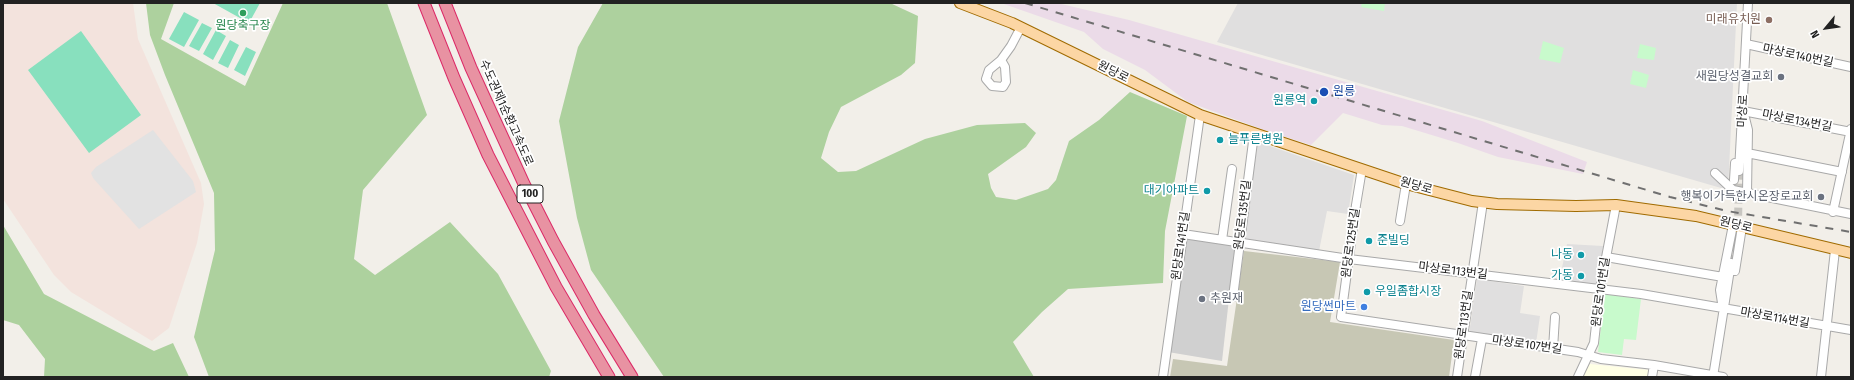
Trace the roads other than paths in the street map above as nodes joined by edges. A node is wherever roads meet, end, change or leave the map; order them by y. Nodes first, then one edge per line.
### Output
1 (424, 3) edge
2 (445, 3) edge
3 (960, 3) edge
4 (1748, 3) edge
5 (973, 5) edge
6 (1022, 27) junction
7 (1746, 44) junction
8 (1001, 60) dead end
9 (1851, 67) edge
10 (1743, 111) junction
11 (1200, 116) junction
12 (1851, 131) edge
13 (1254, 134) junction
14 (1747, 153) junction
15 (1232, 169) dead end
16 (1362, 169) junction
17 (1739, 171) tunnel mouth
18 (1842, 172) junction
19 (1734, 180) junction
20 (1747, 181) junction
21 (1406, 184) junction
22 (1747, 194) junction
23 (1483, 202) junction
24 (1616, 204) junction
25 (1833, 212) junction
26 (1851, 214) edge
27 (1400, 221) dead end
28 (1738, 226) junction
29 (1183, 234) junction
30 (1222, 240) junction
31 (1239, 243) junction
32 (1835, 250) junction
33 (1851, 254) edge
34 (1606, 257) junction
35 (1349, 259) junction
36 (1731, 263) tunnel mouth
37 (1472, 273) junction
38 (1723, 277) junction
39 (1600, 289) junction
40 (1233, 297) dead end
41 (1723, 310) junction
42 (1341, 317) joint
43 (1555, 317) dead end
44 (1826, 327) junction
45 (1851, 330) edge
46 (1463, 336) junction
47 (1482, 339) junction
48 (1553, 349) junction
49 (1588, 357) junction
50 (1654, 365) junction
51 (1714, 376) edge
52 (609, 377) edge
53 (632, 377) edge
54 (1163, 377) edge
55 (1457, 377) edge
56 (1475, 377) edge
57 (1578, 377) edge
58 (1652, 377) edge
59 (1723, 377) edge
60 (1821, 377) edge

1 - 52 highway, 100
2 - 53 highway, 수도권제1순환고속도로 / 100
3 - 5 main road, 원당로
4 - 7 street, 마상로
5 - 6 main road, 원당로
6 - 8 street
6 - 11 main road, 원당로
7 - 9 street, 마상로140번길
7 - 10 street, 마상로
10 - 12 street, 마상로134번길
10 - 14 street
10 - 17 street, 마상로
10 - 19 street
11 - 13 main road, 원당로
11 - 29 street, 원당로141번길
12 - 18 street
13 - 16 main road, 원당로
13 - 31 street, 원당로135번길
14 - 18 street
14 - 20 street
15 - 30 street
16 - 21 main road, 원당로
16 - 35 street, 원당로125번길
18 - 25 street
19 - 20 street
19 - 22 street
20 - 22 street
21 - 23 main road, 원당로
21 - 27 street
22 - 25 street
23 - 24 main road, 원당로
23 - 37 street, 원당로113번길
24 - 28 main road, 원당로
24 - 34 street, 원당로101번길
25 - 26 street
28 - 32 main road, 원당로
28 - 38 street
28 - 41 street
29 - 30 street, 마상로113번길
29 - 54 street, 원당로141번길
30 - 31 street, 마상로113번길
31 - 35 street, 마상로113번길
31 - 40 street, 원당로135번길
32 - 33 main road, 원당로
32 - 44 street
34 - 38 street
34 - 39 street, 원당로101번길
35 - 37 street, 마상로113번길
35 - 42 street, 원당로125번길
36 - 41 street
37 - 39 street, 마상로113번길
37 - 46 street, 원당로113번길
38 - 41 street
39 - 41 street, 마상로113번길
39 - 49 street, 원당로101번길
41 - 44 street, 마상로114번길
41 - 51 street
42 - 46 street, 마상로107번길
43 - 48 street
44 - 45 street, 마상로114번길
44 - 60 street, 마상로114번길
46 - 47 street, 마상로107번길
46 - 55 street, 원당로113번길
47 - 48 street, 마상로107번길
47 - 56 street
48 - 49 street, 마상로107번길
49 - 50 street, 마상로107번길
49 - 57 street, 원당로101번길
50 - 51 street, 마상로107번길
50 - 58 street
51 - 59 street, 마상로107번길

